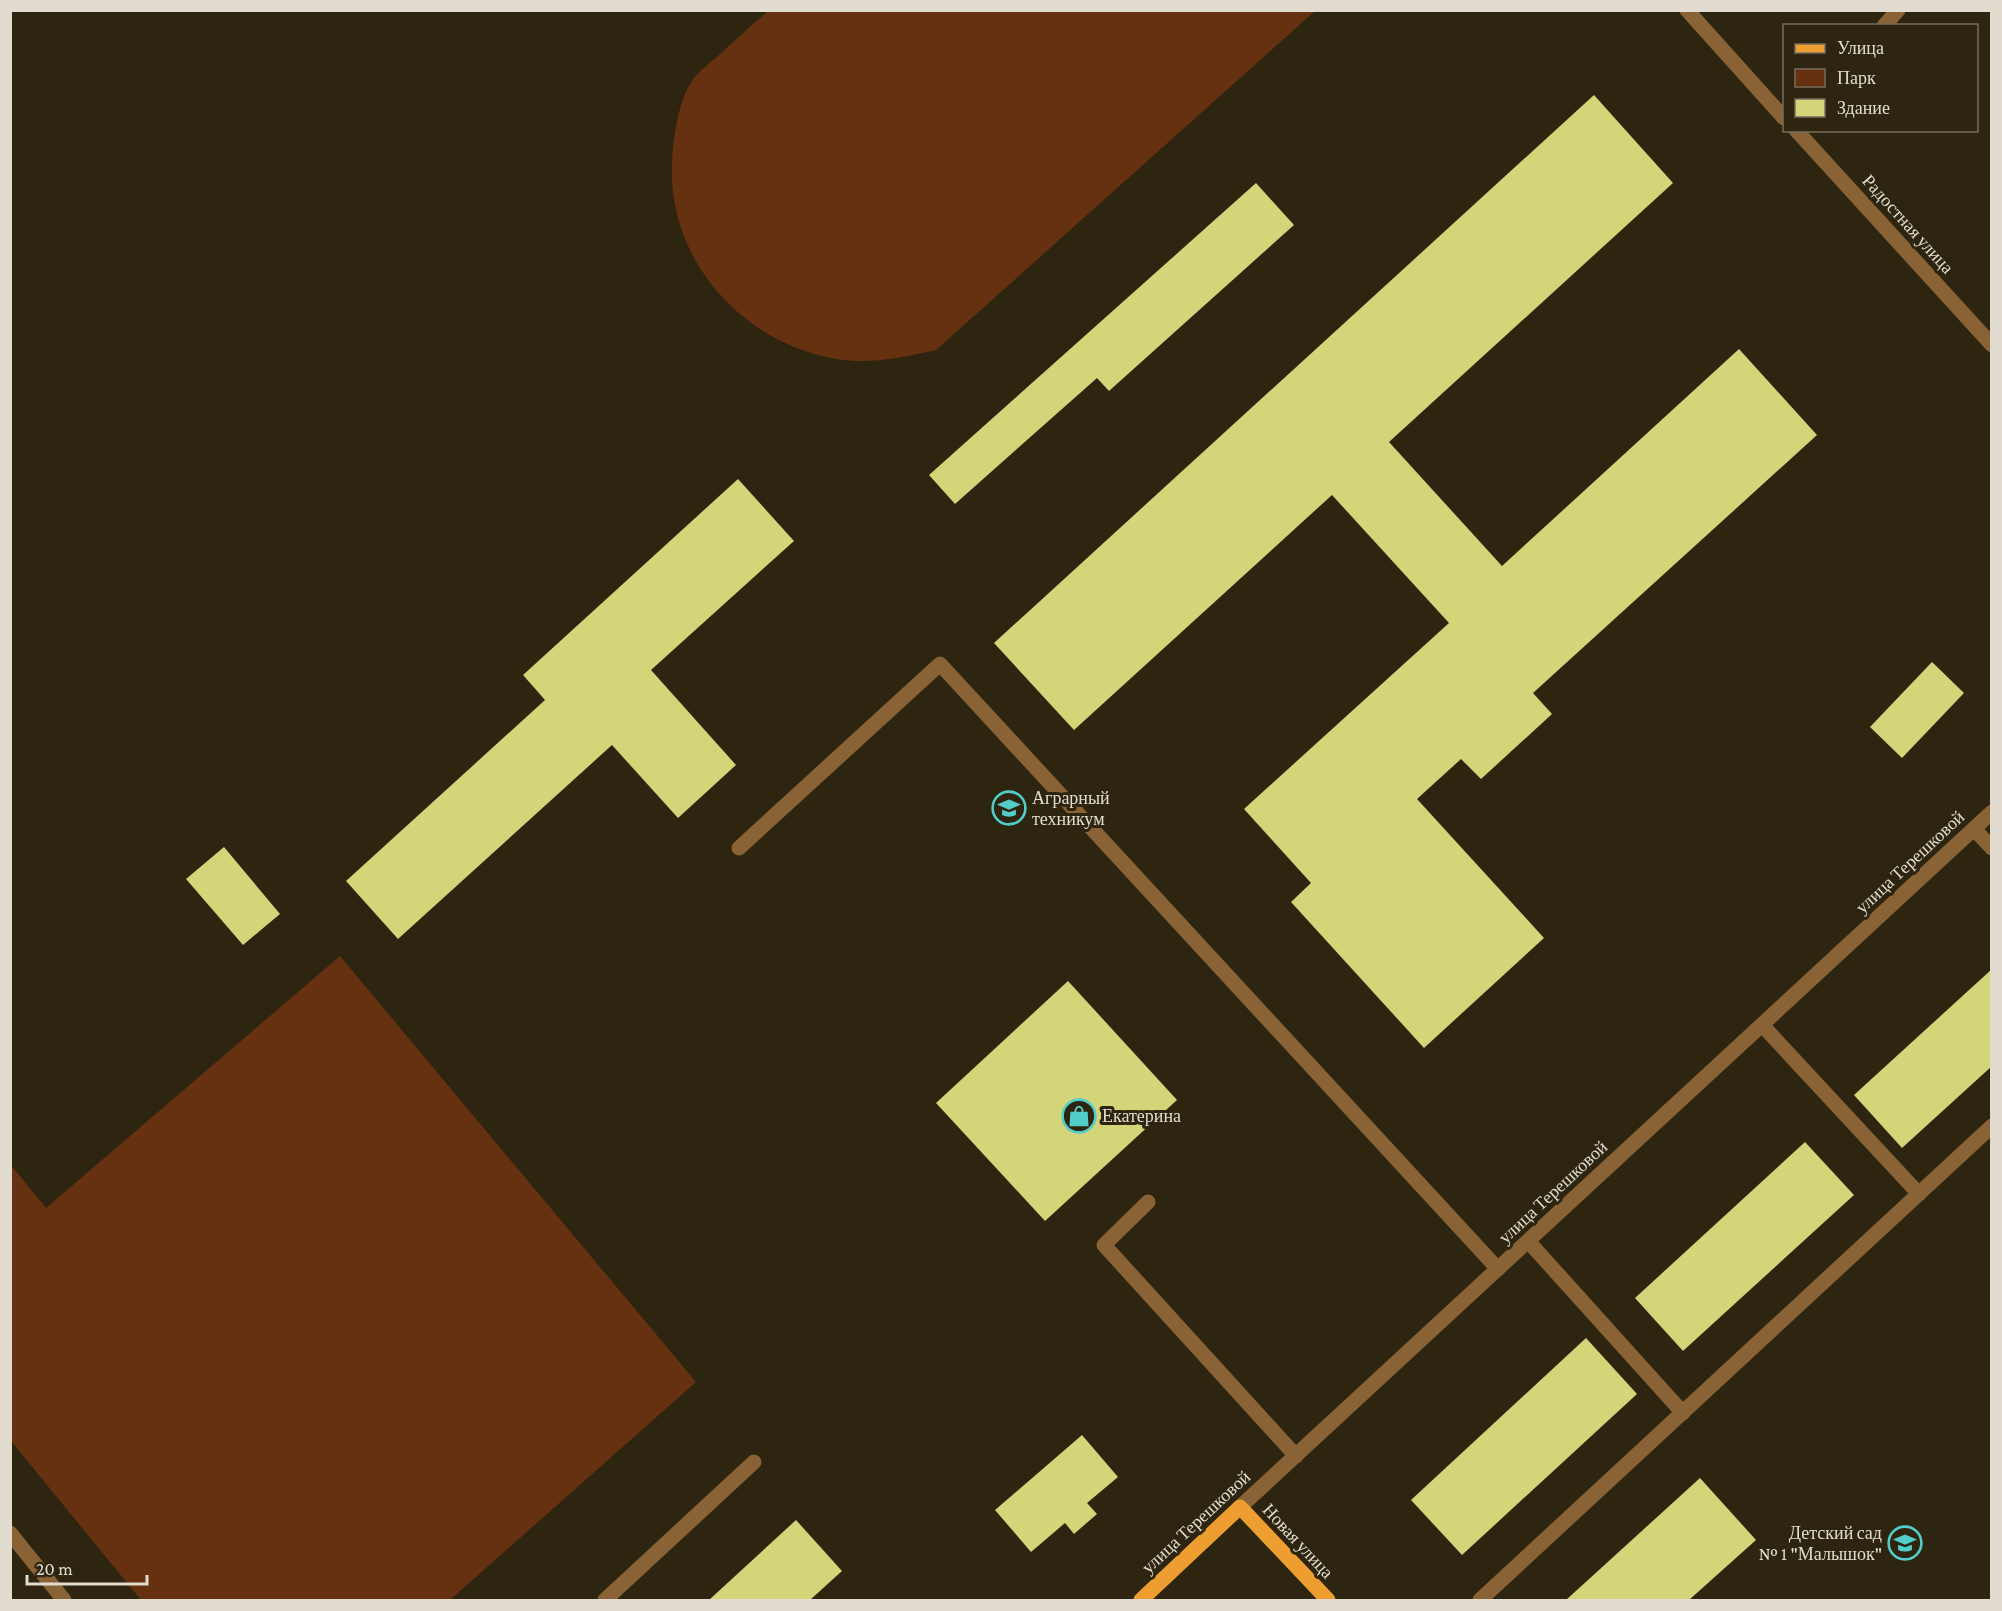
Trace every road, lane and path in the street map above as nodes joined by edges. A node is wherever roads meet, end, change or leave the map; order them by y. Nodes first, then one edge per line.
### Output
1 (1687, 10) edge
2 (1898, 10) edge
3 (1886, 24) edge
4 (1783, 116) edge
5 (1798, 132) edge
6 (1992, 345) edge
7 (1992, 812) edge
8 (1974, 829) junction
9 (739, 848) dead end
10 (1992, 848) edge
11 (1763, 1026) junction
12 (1992, 1126) edge
13 (1919, 1194) junction
14 (1148, 1202) dead end
15 (1528, 1241) junction
16 (1498, 1269) junction
17 (1683, 1413) junction
18 (1296, 1456) junction
19 (754, 1462) dead end
20 (1240, 1507) junction
21 (10, 1533) edge
22 (64, 1600) edge
23 (605, 1600) edge
24 (1141, 1600) edge
25 (1328, 1600) edge
26 (1480, 1600) edge

1 - 4 street
2 - 3 street
5 - 6 street, Радостная улица
7 - 8 street, улица Терешковой
8 - 10 street
8 - 11 street, улица Терешковой
9 - 16 street
11 - 13 street
11 - 15 street, улица Терешковой
12 - 13 street
13 - 17 street
14 - 18 street
15 - 16 street, улица Терешковой
15 - 17 street
16 - 18 street, улица Терешковой
17 - 26 street
18 - 20 street, улица Терешковой
19 - 23 street
20 - 24 main road, улица Терешковой
20 - 25 main road, Новая улица
21 - 22 street

